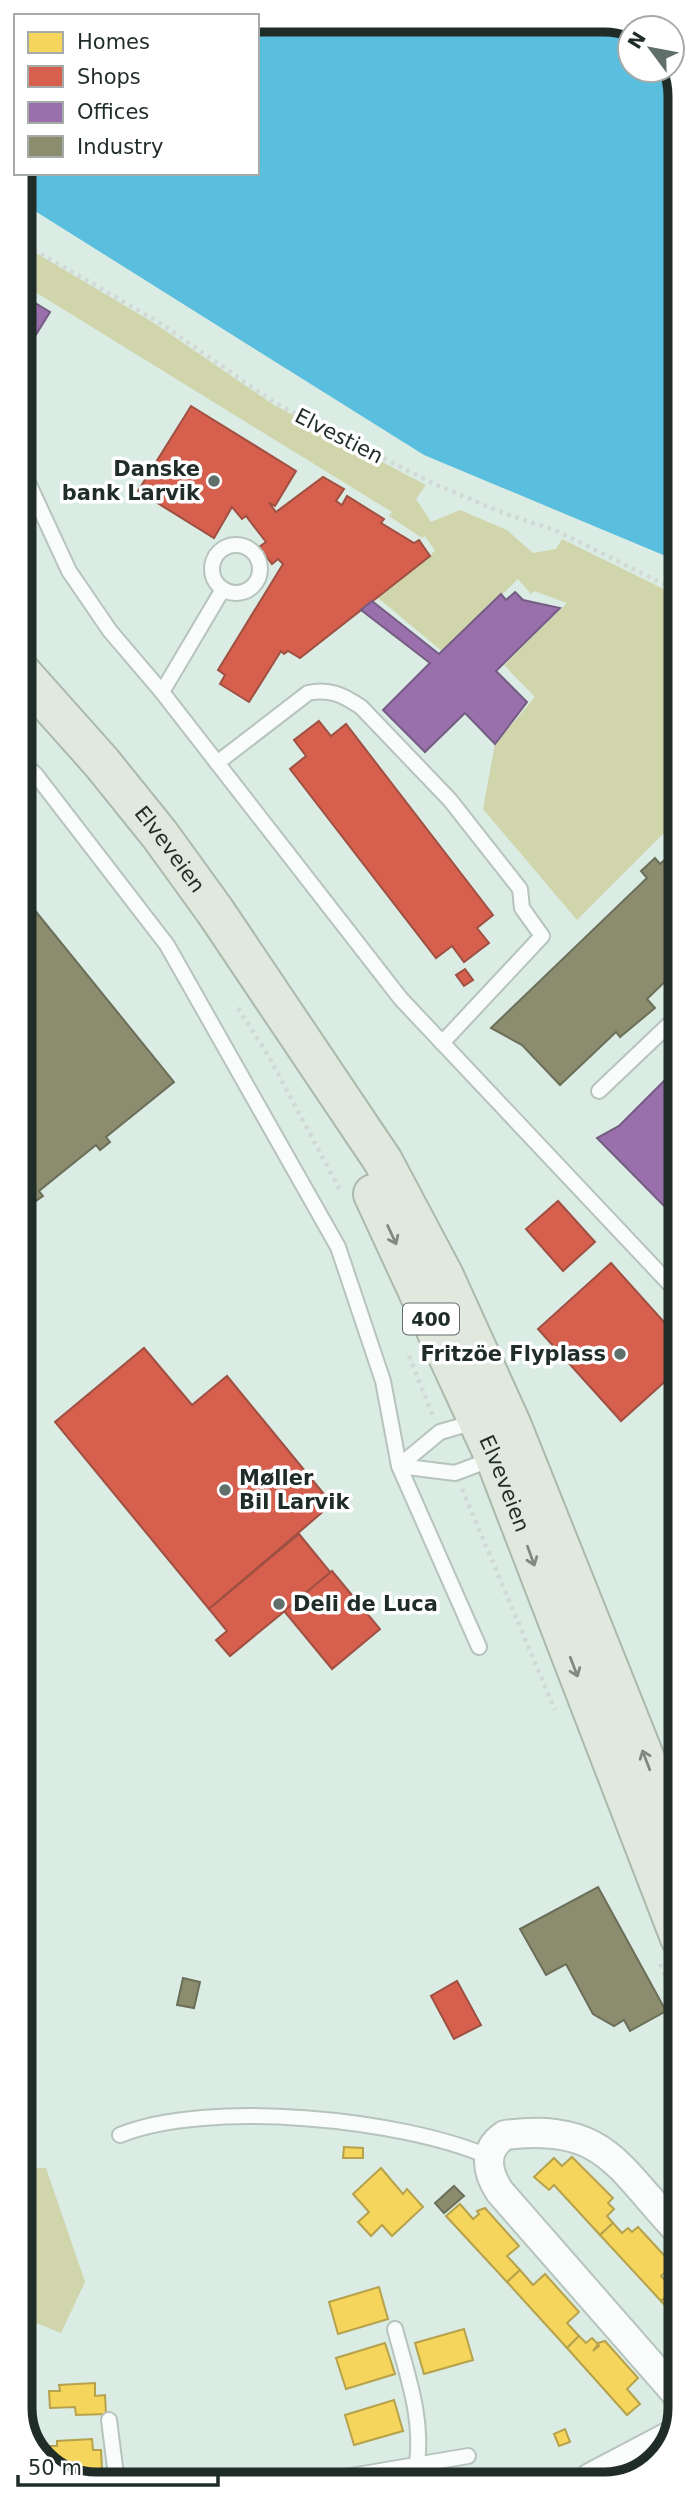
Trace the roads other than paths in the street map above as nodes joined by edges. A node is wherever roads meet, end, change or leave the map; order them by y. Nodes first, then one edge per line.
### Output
1 (32, 491) edge
2 (223, 589) dead end
3 (32, 684) edge
4 (162, 692) junction
5 (217, 763) junction
6 (32, 771) edge
7 (668, 1031) edge
8 (442, 1043) junction
9 (599, 1091) dead end
10 (668, 1282) edge
11 (495, 1435) junction
12 (399, 1466) junction
13 (479, 1647) dead end
14 (668, 1846) edge
15 (120, 2135) dead end
16 (489, 2157) junction
17 (668, 2220) edge
18 (395, 2329) dead end
19 (668, 2384) edge
20 (109, 2420) dead end
21 (651, 2451) edge
22 (468, 2456) dead end
23 (417, 2464) junction
24 (615, 2470) edge
25 (115, 2471) edge
26 (374, 2472) edge

1 - 4 lane
2 - 4 lane
3 - 11 highway, Elveveien / 400
4 - 5 lane
5 - 8 lane
5 - 8 lane
6 - 12 lane
7 - 9 lane
8 - 10 lane
11 - 12 lane
11 - 12 lane
11 - 14 highway, Elveveien / 400
12 - 13 lane
15 - 16 lane
16 - 17 street
16 - 19 street
18 - 23 lane
20 - 25 lane
21 - 24 main road
22 - 23 lane
23 - 26 lane

